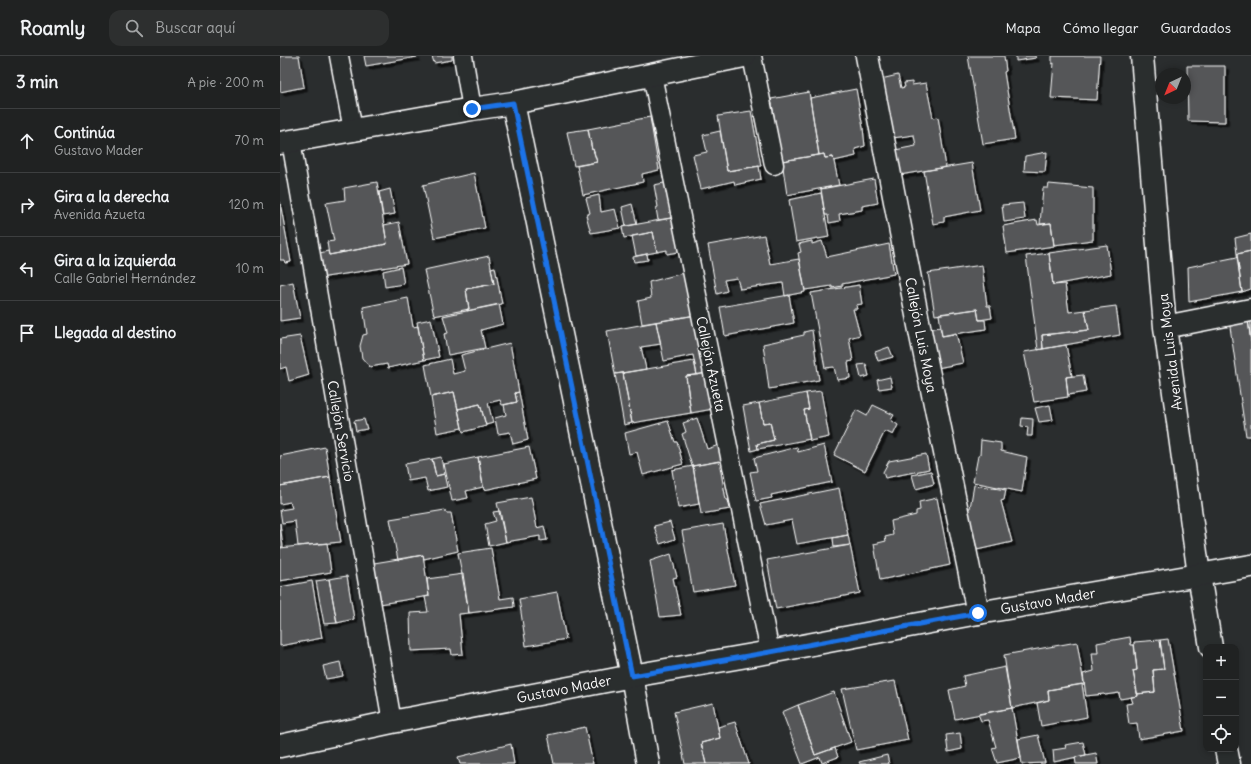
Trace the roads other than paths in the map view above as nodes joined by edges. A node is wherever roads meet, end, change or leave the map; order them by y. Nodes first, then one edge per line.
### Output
1 (339, 56) edge
2 (463, 56) edge
3 (744, 56) edge
4 (752, 56) edge
5 (867, 56) edge
6 (1142, 56) edge
7 (721, 58) edge
8 (652, 75) junction
9 (513, 103) junction
10 (472, 109) junction
11 (353, 130) junction
12 (285, 142) edge
13 (774, 165) dead end
14 (1251, 310) edge
15 (1165, 326) junction
16 (1251, 566) edge
17 (1200, 575) junction
18 (978, 613) junction
19 (1211, 644) edge
20 (770, 652) junction
21 (632, 676) junction
22 (392, 722) junction
23 (280, 746) edge
24 (1227, 752) edge
25 (648, 764) edge
26 (1229, 764) edge

1 - 11 lane
2 - 10 lane
3 - 7 street
4 - 13 lane
5 - 18 street, Callejón Luis Moya
6 - 15 street, Avenida Luis Moya
7 - 8 street
8 - 9 street
8 - 20 lane, Callejón Azueta
9 - 10 street
9 - 21 street
10 - 11 street
11 - 12 street
12 - 22 lane, Callejón Servicio
14 - 15 street
15 - 17 street, Avenida Luis Moya
16 - 17 street, Gustavo Mader
17 - 18 street, Gustavo Mader
17 - 19 street, Avenida Luis Moya
18 - 20 street, Gustavo Mader
20 - 21 street, Gustavo Mader
21 - 22 street, Gustavo Mader
21 - 25 street
22 - 23 street, Gustavo Mader
24 - 26 street

